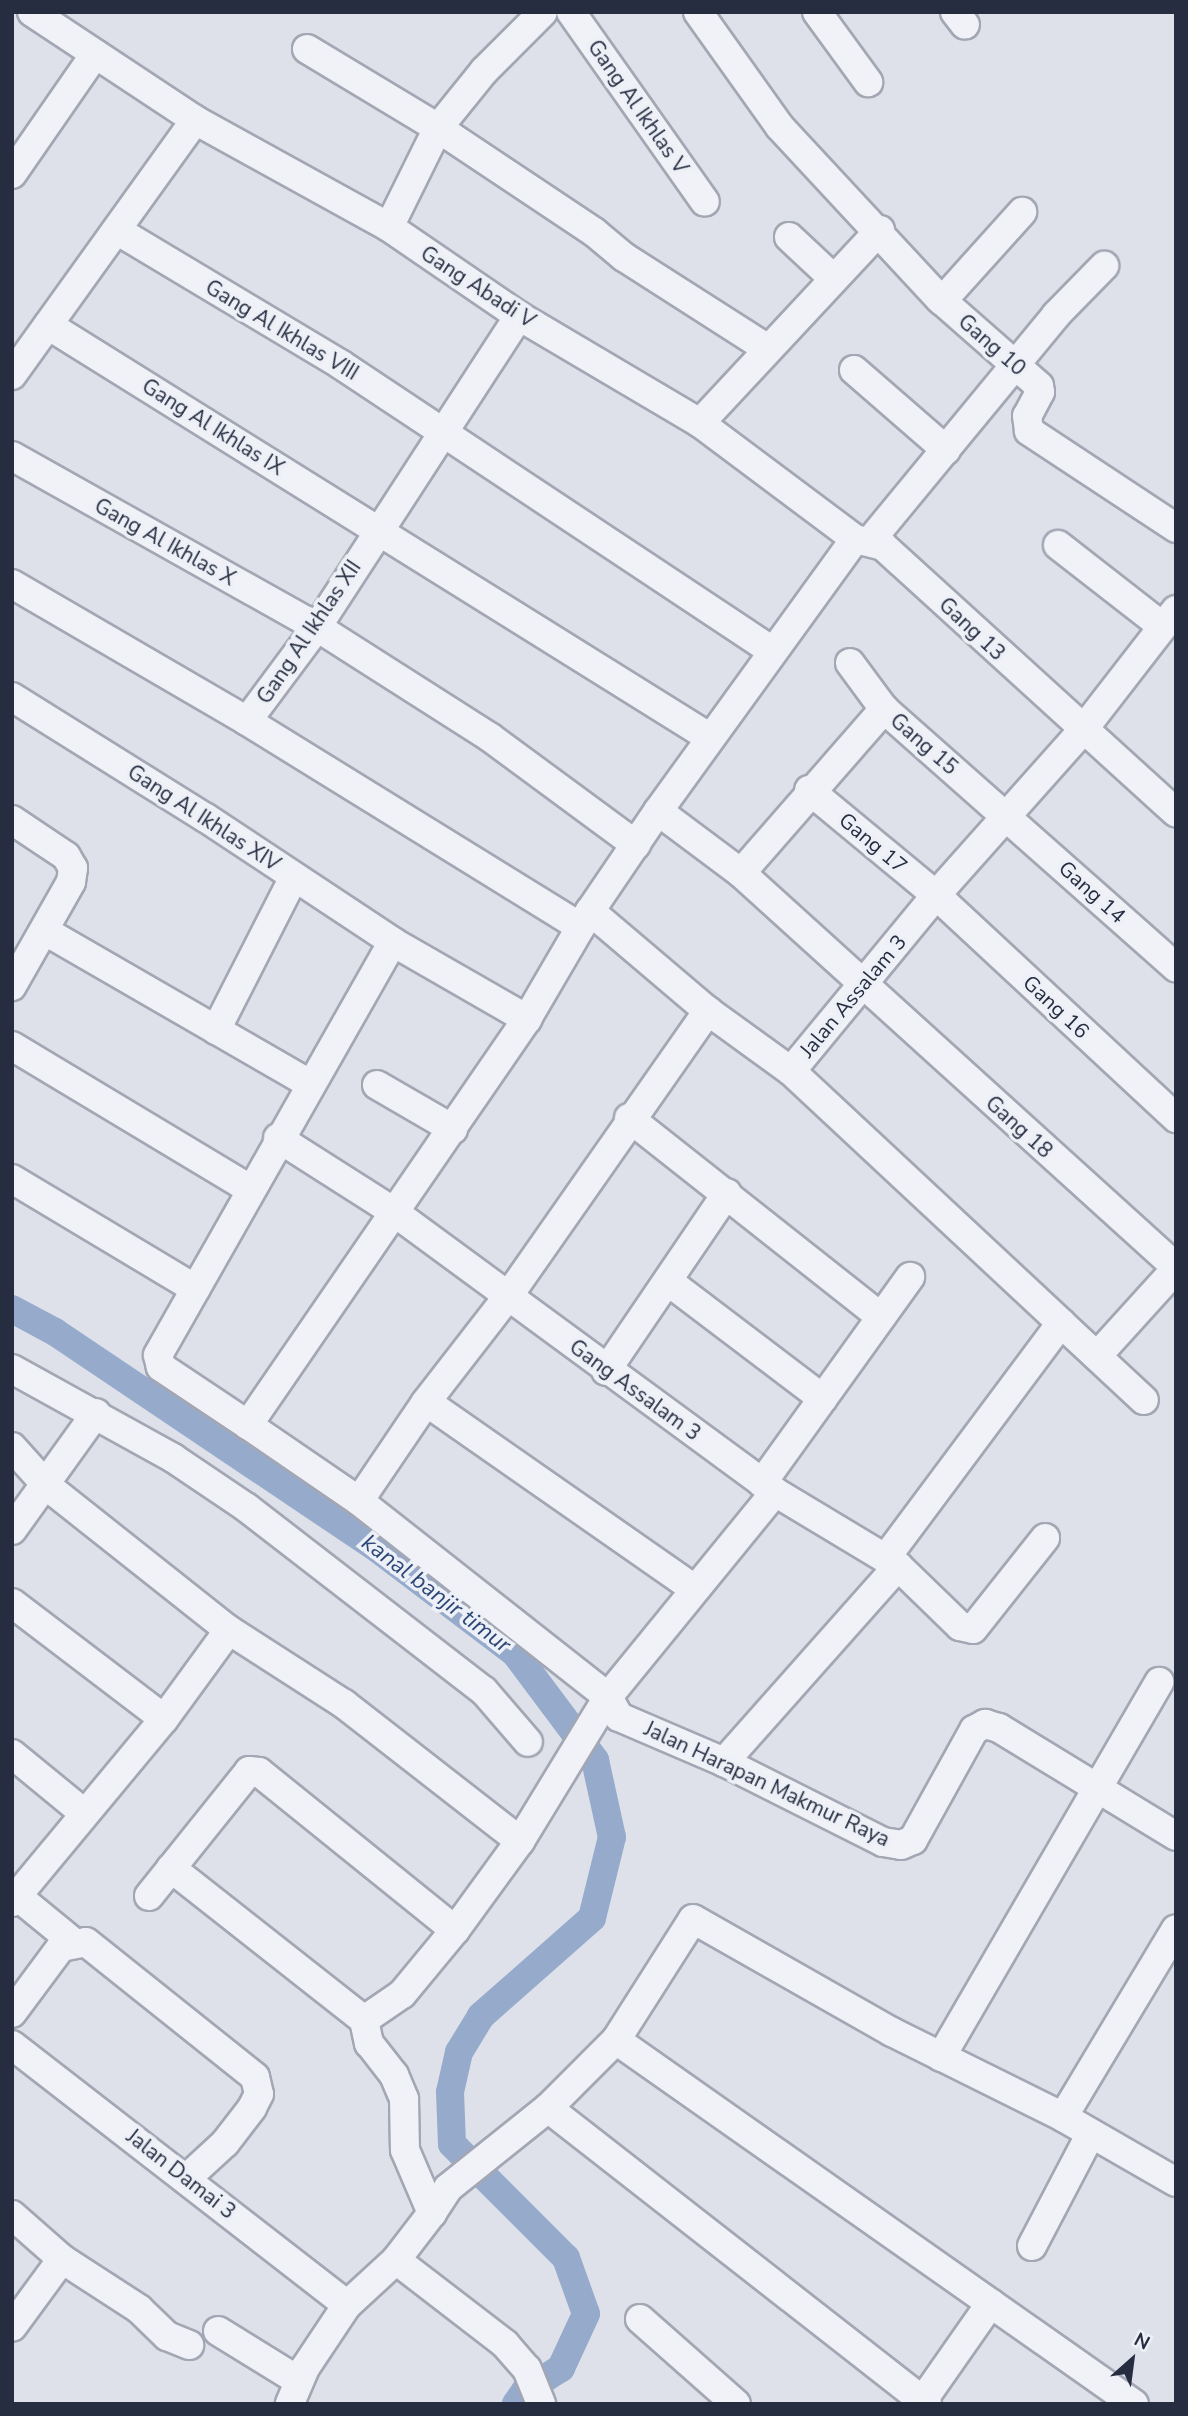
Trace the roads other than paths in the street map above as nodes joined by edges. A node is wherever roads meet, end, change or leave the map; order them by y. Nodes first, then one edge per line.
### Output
1 (32, 12) edge
2 (543, 12) edge
3 (571, 12) edge
4 (698, 12) edge
5 (817, 12) edge
6 (307, 49) dead end
7 (95, 54) junction
8 (868, 82) dead end
9 (195, 120) junction
10 (439, 128) junction
11 (12, 174) edge
12 (705, 202) dead end
13 (1022, 212) dead end
14 (388, 228) junction
15 (880, 230) junction
16 (118, 231) junction
17 (789, 237) dead end
18 (1104, 266) dead end
19 (832, 278) junction
20 (942, 301) junction
21 (519, 316) junction
22 (48, 325) junction
23 (768, 349) junction
24 (1017, 366) junction
25 (855, 370) dead end
26 (12, 375) edge
27 (700, 423) junction
28 (444, 431) junction
29 (946, 450) junction
30 (12, 456) edge
31 (1176, 528) edge
32 (377, 529) junction
33 (862, 540) junction
34 (1058, 545) dead end
35 (12, 584) edge
36 (317, 628) junction
37 (1168, 630) edge
38 (771, 650) junction
39 (850, 663) dead end
40 (12, 697) edge
41 (884, 709) junction
42 (247, 721) junction
43 (1082, 731) junction
44 (709, 737) junction
45 (809, 790) junction
46 (658, 811) junction
47 (1176, 813) edge
48 (1008, 817) junction
49 (12, 820) edge
50 (636, 845) junction
51 (741, 873) junction
52 (294, 877) junction
53 (936, 895) junction
54 (586, 919) junction
55 (45, 931) junction
56 (393, 942) junction
57 (1176, 967) edge
58 (17, 968) edge
59 (862, 986) junction
60 (708, 1011) junction
61 (527, 1019) junction
62 (216, 1030) junction
63 (12, 1046) edge
64 (791, 1070) junction
65 (310, 1084) junction
66 (377, 1085) dead end
67 (629, 1118) junction
68 (1176, 1118) edge
69 (453, 1129) junction
70 (278, 1138) junction
71 (12, 1179) edge
72 (250, 1189) junction
73 (727, 1193) junction
74 (394, 1212) junction
75 (1172, 1256) edge
76 (909, 1278) dead end
77 (669, 1282) junction
78 (196, 1289) junction
79 (509, 1295) junction
80 (881, 1317) junction
81 (1061, 1323) junction
82 (1097, 1356) junction
83 (12, 1369) edge
84 (606, 1371) junction
85 (823, 1399) junction
86 (1144, 1400) dead end
87 (426, 1402) junction
88 (96, 1413) junction
89 (248, 1425) junction
90 (12, 1447) edge
91 (47, 1486) junction
92 (768, 1488) junction
93 (359, 1501) junction
94 (12, 1530) edge
95 (1045, 1538) dead end
96 (892, 1562) junction
97 (693, 1588) junction
98 (12, 1603) edge
99 (229, 1630) junction
100 (1158, 1682) dead end
101 (608, 1697) junction
102 (164, 1719) junction
103 (528, 1742) dead end
104 (12, 1754) edge
105 (724, 1762) junction
106 (1096, 1786) junction
107 (85, 1814) junction
108 (1176, 1836) edge
109 (520, 1841) junction
110 (171, 1868) junction
111 (149, 1896) dead end
112 (14, 1900) edge
113 (1176, 1928) edge
114 (455, 1930) junction
115 (72, 1941) junction
116 (12, 2013) edge
117 (364, 2020) junction
118 (616, 2040) junction
119 (12, 2045) edge
120 (941, 2057) junction
121 (548, 2108) junction
122 (1063, 2117) junction
123 (1091, 2133) junction
124 (187, 2178) junction
125 (1176, 2182) edge
126 (432, 2213) junction
127 (12, 2215) edge
128 (1031, 2246) dead end
129 (62, 2259) junction
130 (396, 2260) junction
131 (991, 2304) junction
132 (347, 2305) junction
133 (640, 2319) dead end
134 (12, 2327) edge
135 (218, 2331) dead end
136 (190, 2345) dead end
137 (295, 2392) edge
138 (925, 2402) edge
139 (540, 2403) edge
140 (736, 2404) edge
141 (1134, 2404) edge

1 - 7 street, Gang Abadi V
2 - 10 street
3 - 12 street, Gang Al Ikhlas V
4 - 15 street, Gang 10
5 - 8 street
6 - 10 street
7 - 9 street, Gang Abadi V
7 - 11 street
9 - 14 street, Gang Abadi V
9 - 16 street
10 - 14 street
10 - 23 street
13 - 20 street
14 - 21 street, Gang Abadi V
15 - 19 street
15 - 20 street, Gang 10
16 - 22 street
16 - 28 street, Gang Al Ikhlas VIII
17 - 19 street
18 - 24 street
19 - 23 street
20 - 24 street, Gang 10
21 - 27 street, Gang Abadi V
21 - 28 street, Gang Al Ikhlas XII
22 - 26 street
22 - 32 street, Gang Al Ikhlas IX
23 - 27 street
24 - 29 street
24 - 31 street, Gang 10
25 - 29 street
27 - 33 street, Gang Abadi V
28 - 32 street, Gang Al Ikhlas XII
28 - 38 street, Gang Al Ikhlas VIII
29 - 33 street
30 - 36 street, Gang Al Ikhlas X
32 - 36 street, Gang Al Ikhlas XII
32 - 44 street, Gang Al Ikhlas IX
33 - 38 street
33 - 43 street, Gang 13
34 - 37 street
35 - 42 street, Gang Al Ikhlas XII
36 - 42 street, Gang Al Ikhlas XII
36 - 50 street, Gang Al Ikhlas X
37 - 43 street, Jalan Assalam 3
38 - 44 street
39 - 41 street, Gang 15
40 - 52 street, Gang Al Ikhlas XIV
41 - 45 street
41 - 48 street, Gang 15
42 - 54 street, Jalan Assalam 3
43 - 47 street, Gang 13
43 - 48 street, Jalan Assalam 3
44 - 46 street
45 - 51 street
45 - 53 street, Gang 17
46 - 50 street
46 - 51 street, Gang 18
48 - 53 street, Jalan Assalam 3
48 - 57 street, Gang 14
49 - 55 street
50 - 54 street
51 - 59 street, Gang 18
52 - 56 street, Gang Al Ikhlas XIV
52 - 62 street
53 - 59 street, Jalan Assalam 3
53 - 68 street, Gang 16
54 - 60 street, Jalan Assalam 3
54 - 61 street
55 - 58 street
55 - 62 street
56 - 61 street, Gang Al Ikhlas XIV
56 - 65 street
59 - 64 street, Jalan Assalam 3
59 - 75 street, Gang 18
60 - 64 street, Jalan Assalam 3
60 - 67 street
61 - 69 street
62 - 65 street
63 - 72 street
64 - 81 street
65 - 70 street
66 - 69 street
67 - 73 street
67 - 79 street
69 - 74 street
70 - 72 street
70 - 74 street, Gang Assalam 3
71 - 78 street
72 - 78 street
73 - 77 street
73 - 80 street
74 - 79 street, Gang Assalam 3
74 - 89 street
75 - 82 street
76 - 80 street
77 - 84 street
77 - 85 street
78 - 89 street, Jalan Harapan Makmur Raya
79 - 84 street, Gang Assalam 3
79 - 87 street
80 - 85 street
81 - 82 street
81 - 96 street
82 - 86 street
83 - 88 street
84 - 92 street, Gang Assalam 3
85 - 92 street
87 - 93 street
87 - 97 street
88 - 91 street
88 - 103 street
89 - 93 street, Jalan Harapan Makmur Raya
90 - 91 street
91 - 94 street
91 - 99 street
92 - 96 street, Gang Assalam 3
92 - 97 street
93 - 101 street, Jalan Harapan Makmur Raya
95 - 96 street, Gang Assalam 3
96 - 105 street
97 - 101 street
98 - 102 street
99 - 102 street
99 - 109 street
100 - 106 street
101 - 105 street, Jalan Harapan Makmur Raya
101 - 109 street
102 - 107 street
104 - 107 street
105 - 106 street, Jalan Harapan Makmur Raya
106 - 108 street, Jalan Harapan Makmur Raya
106 - 120 street
107 - 112 street
109 - 114 street
110 - 111 street
110 - 114 street
110 - 117 street
112 - 115 street
113 - 122 street
114 - 117 street
115 - 116 street
115 - 124 street
117 - 126 street
118 - 120 street
118 - 121 street
118 - 131 street
119 - 124 street, Jalan Damai 3
120 - 122 street
121 - 126 street
121 - 138 street
122 - 123 street
123 - 125 street
123 - 128 street
124 - 132 street, Jalan Damai 3
126 - 130 street
127 - 129 street
129 - 134 street
129 - 136 street
130 - 132 street
130 - 139 street
131 - 138 street
131 - 141 street
132 - 137 street
133 - 140 street
135 - 137 street

